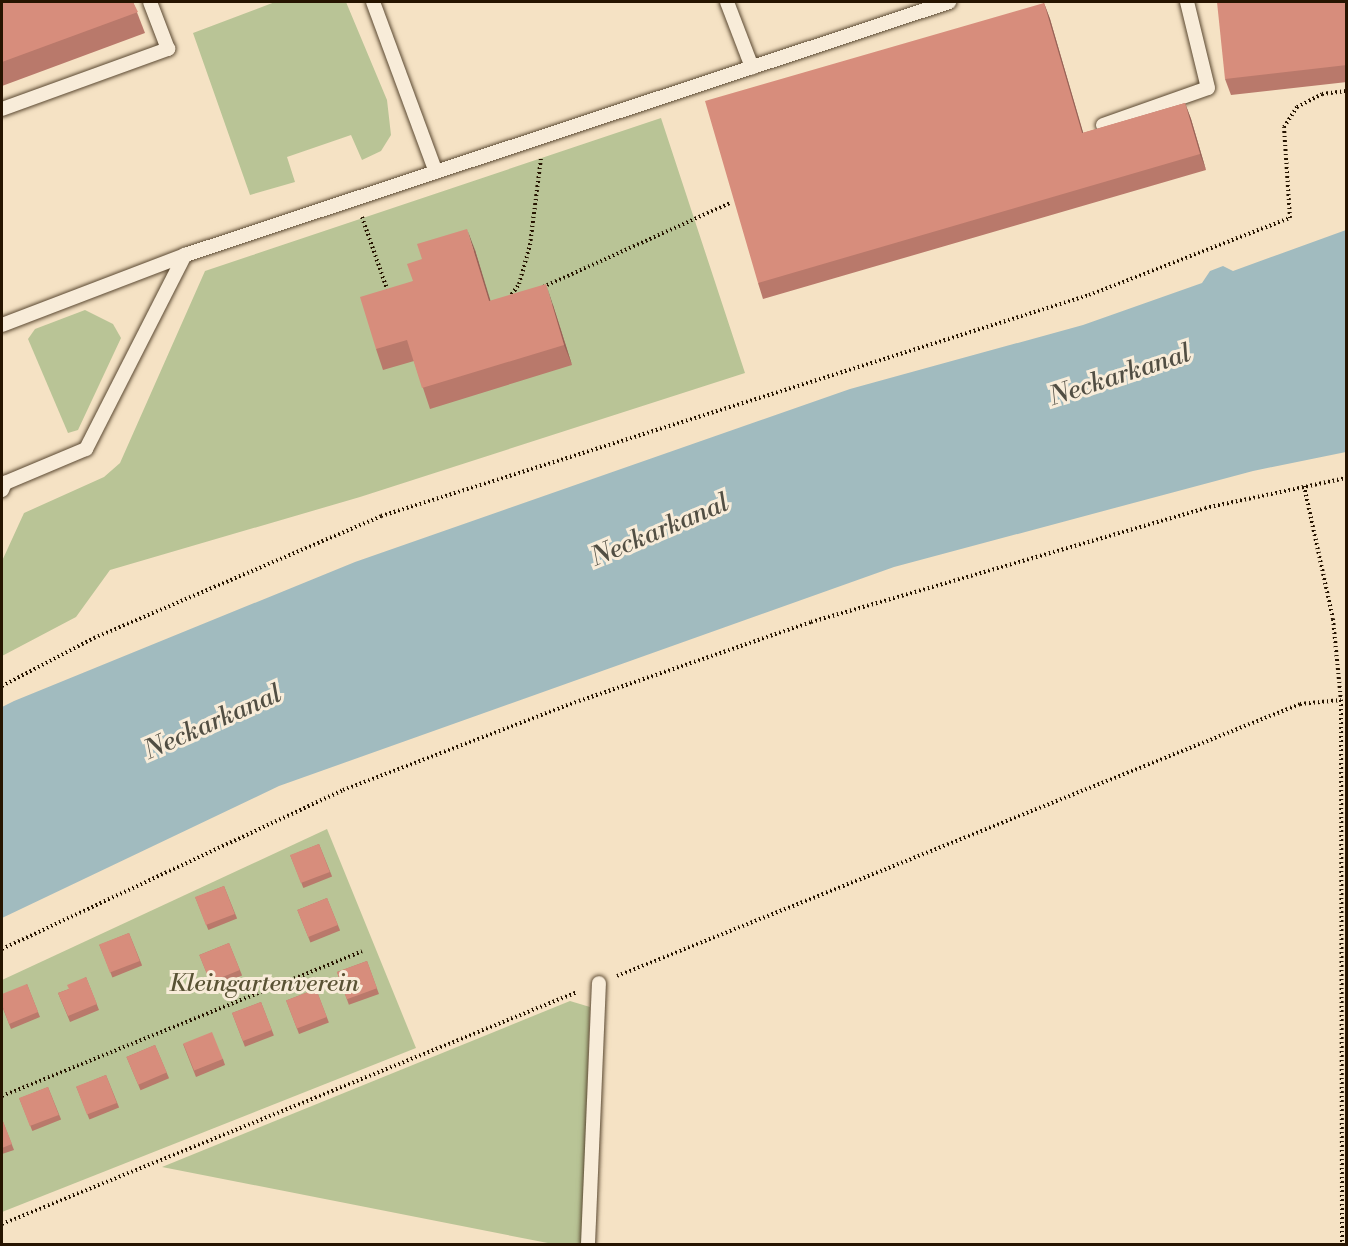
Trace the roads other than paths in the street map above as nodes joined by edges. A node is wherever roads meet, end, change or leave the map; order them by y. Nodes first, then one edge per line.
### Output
1 (150, 2) edge
2 (373, 2) edge
3 (727, 2) edge
4 (949, 2) edge
5 (1187, 2) edge
6 (752, 67) junction
7 (2, 110) edge
8 (1103, 125) edge
9 (436, 172) junction
10 (185, 255) junction
11 (2, 325) edge
12 (2, 490) edge
13 (598, 983) road end
14 (588, 1245) edge

1 - 7 lane
2 - 9 lane
3 - 6 lane
4 - 6 lane
5 - 8 lane
6 - 9 lane
9 - 10 lane
10 - 11 lane
10 - 12 lane
13 - 14 lane

